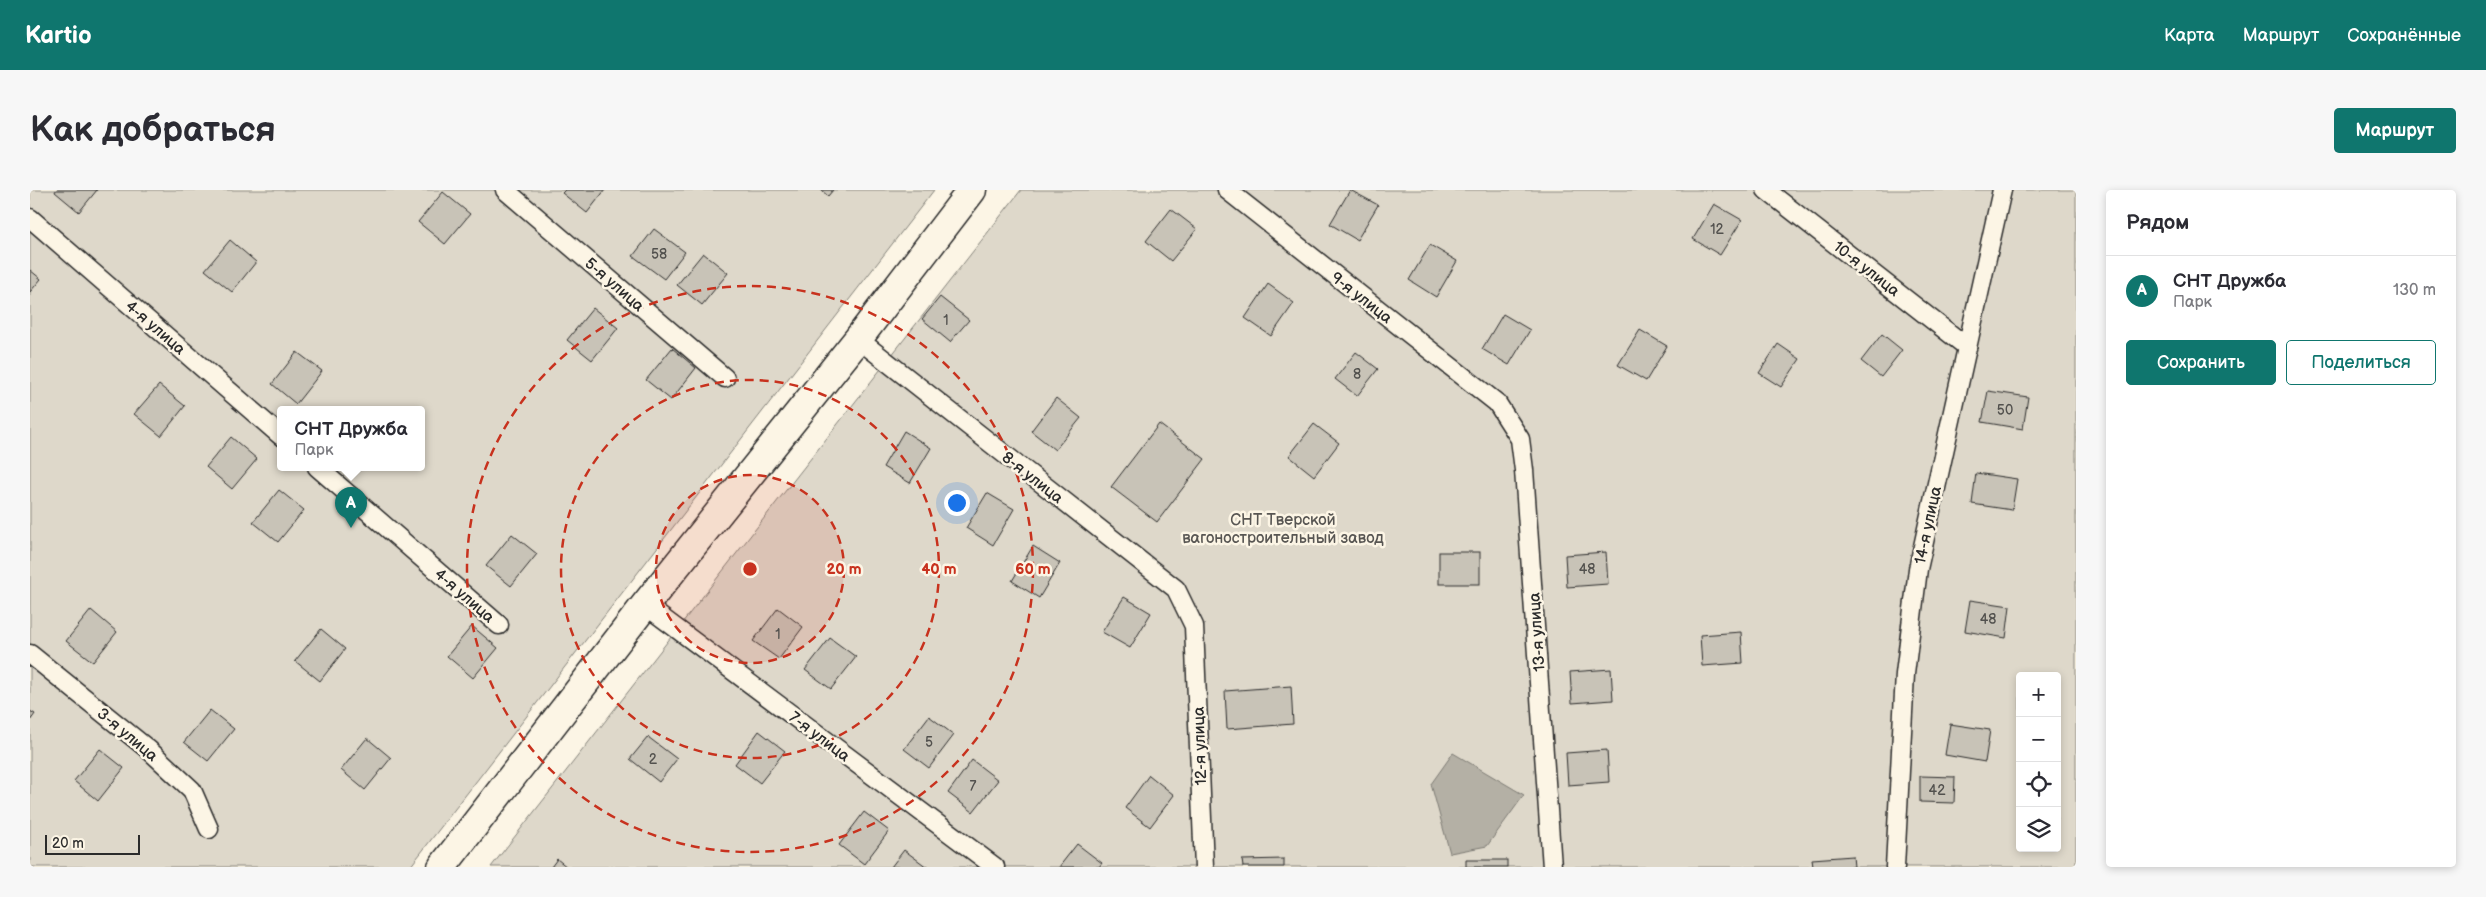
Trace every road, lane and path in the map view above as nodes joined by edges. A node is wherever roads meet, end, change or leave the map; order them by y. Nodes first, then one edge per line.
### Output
1 (505, 190) edge
2 (972, 190) edge
3 (1227, 190) edge
4 (1766, 190) edge
5 (2002, 190) edge
6 (30, 218) edge
7 (858, 340) junction
8 (1967, 346) junction
9 (725, 378) dead end
10 (1497, 404) joint
11 (277, 433) edge
12 (322, 471) edge
13 (645, 606) junction
14 (499, 625) dead end
15 (1194, 626) joint
16 (30, 654) edge
17 (209, 829) dead end
18 (449, 864) edge
19 (995, 867) edge
20 (1204, 867) edge
21 (1552, 867) edge
22 (1894, 867) edge

1 - 9 lane, 5-я улица
2 - 7 street
3 - 10 lane, 9-я улица
4 - 8 lane, 10-я улица
5 - 8 lane, 14-я улица
6 - 11 lane, 4-я улица
7 - 13 street
7 - 15 lane, 8-я улица
8 - 22 lane, 14-я улица
10 - 21 lane, 13-я улица
12 - 14 lane, 4-я улица
13 - 18 street
13 - 19 lane, 7-я улица
15 - 20 lane, 12-я улица
16 - 17 lane, 3-я улица

